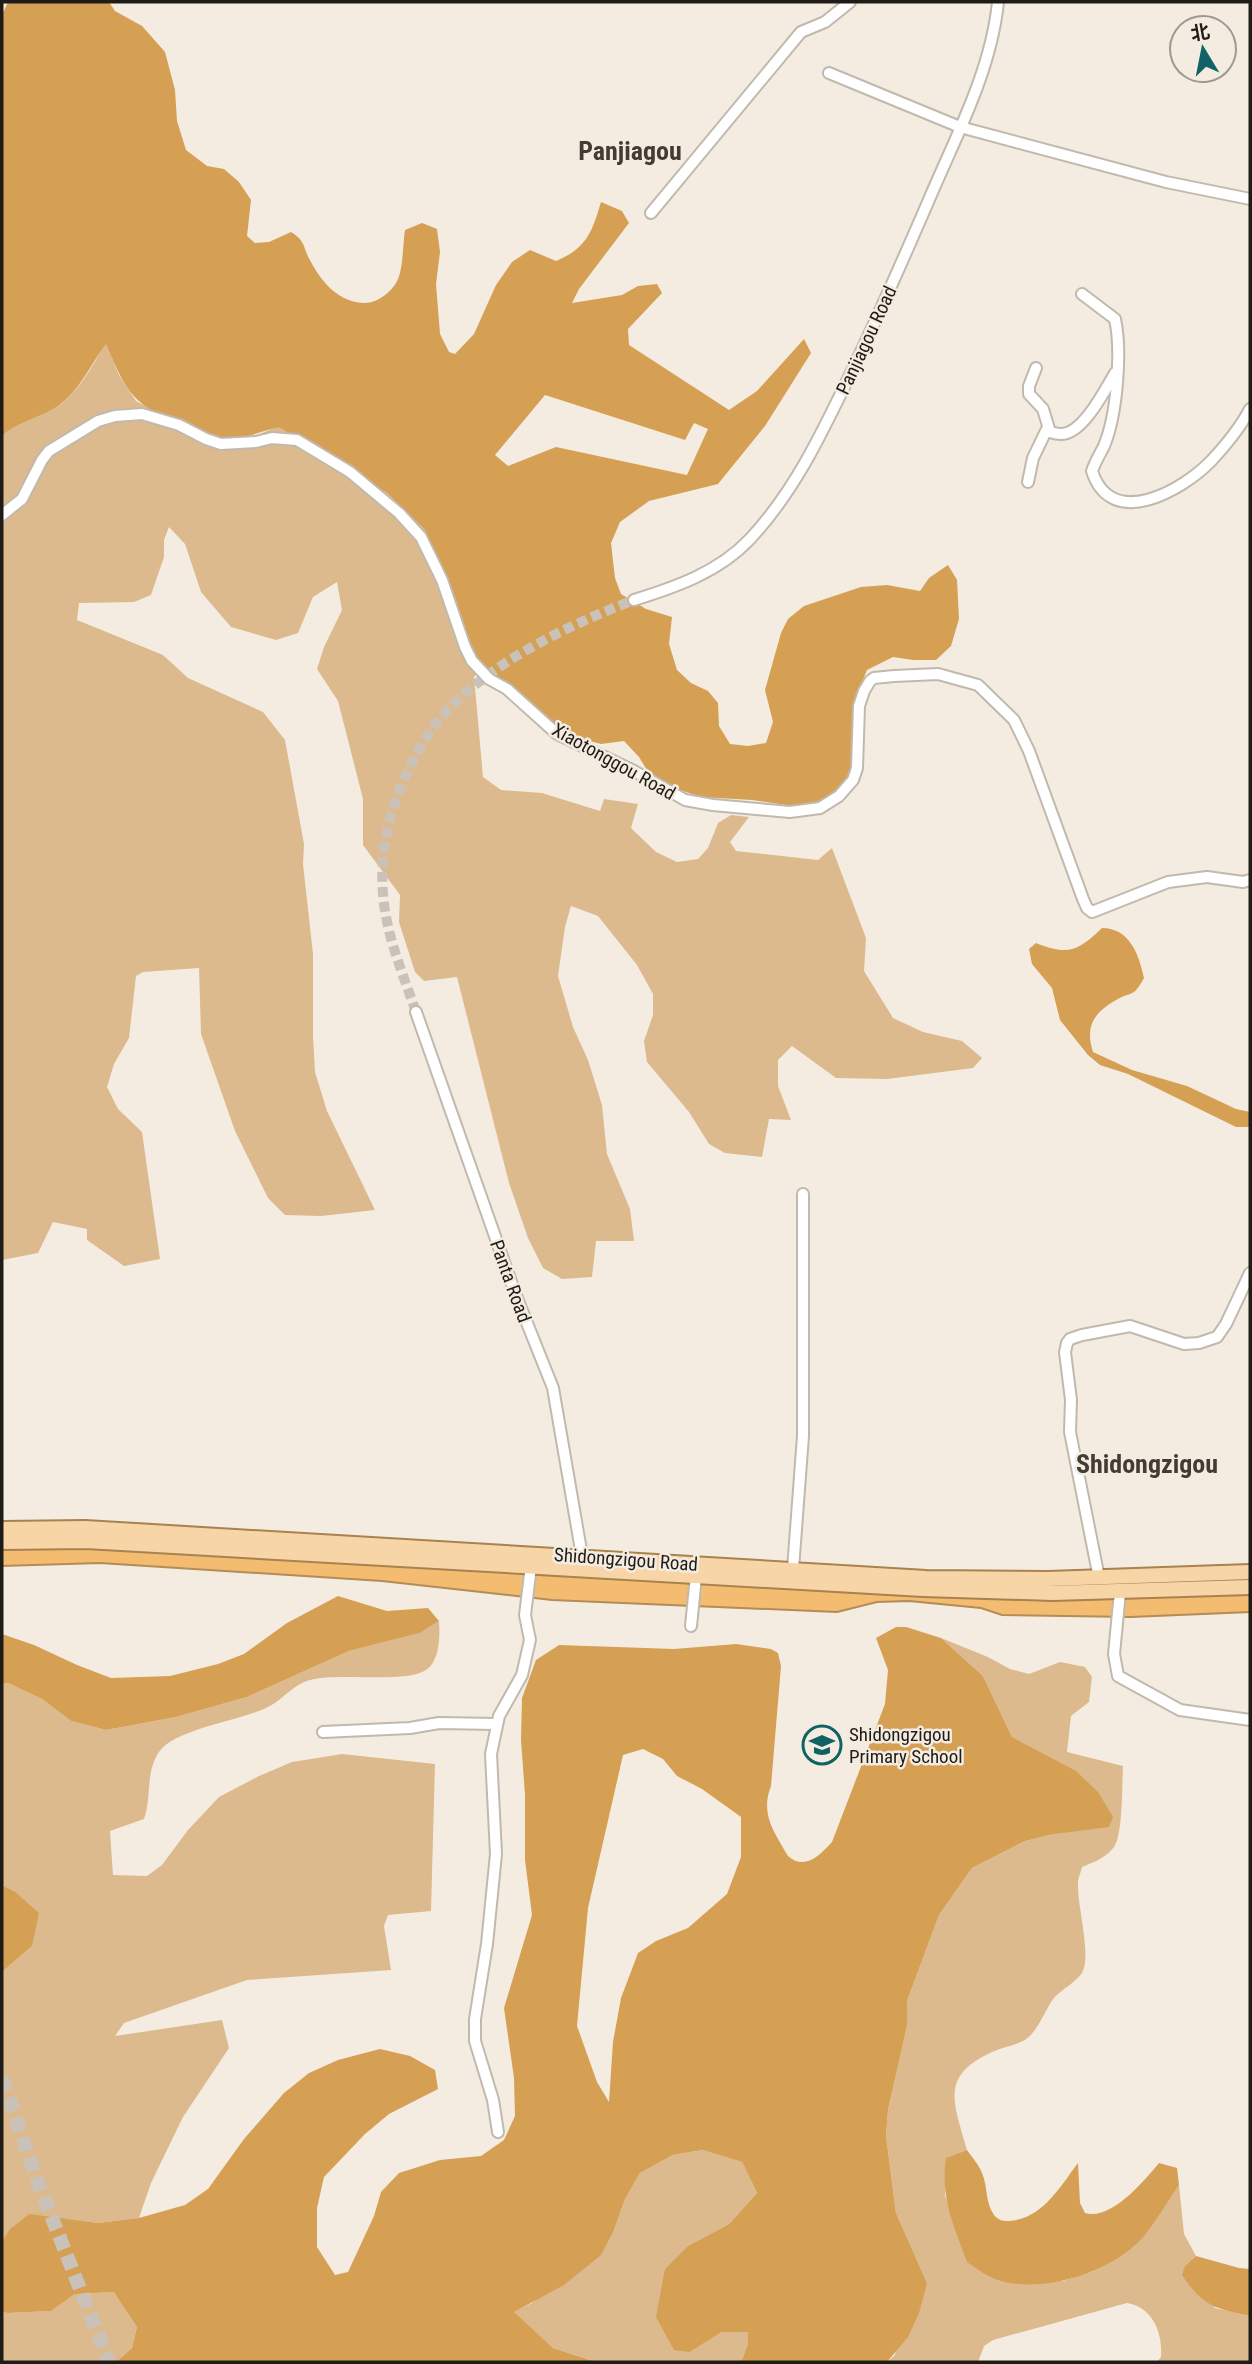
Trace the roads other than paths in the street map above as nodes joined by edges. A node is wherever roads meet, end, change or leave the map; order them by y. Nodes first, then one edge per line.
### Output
1 (849, 2) edge
2 (998, 2) edge
3 (829, 73) dead end
4 (960, 127) junction
5 (1250, 199) edge
6 (650, 213) dead end
7 (1082, 294) dead end
8 (1037, 368) dead end
9 (1117, 370) junction
10 (1250, 409) edge
11 (1048, 429) junction
12 (1028, 482) dead end
13 (2, 515) edge
14 (634, 600) tunnel mouth
15 (1250, 880) edge
16 (416, 1012) tunnel mouth
17 (803, 1194) dead end
18 (1250, 1273) edge
19 (2, 1529) edge
20 (2, 1542) edge
21 (582, 1556) junction
22 (531, 1568) junction
23 (793, 1569) junction
24 (1250, 1572) edge
25 (696, 1578) junction
26 (1098, 1578) junction
27 (1250, 1587) edge
28 (1120, 1593) junction
29 (691, 1626) dead end
30 (1250, 1720) edge
31 (496, 1724) junction
32 (324, 1731) dead end
33 (498, 2133) dead end

1 - 6 street
2 - 4 street, Panjiagou Road
3 - 4 street
4 - 5 street
4 - 14 street, Panjiagou Road
7 - 9 street
8 - 11 street
9 - 10 street
9 - 11 street
11 - 12 street
13 - 15 street, Xiaotonggou Road
16 - 21 street, Panta Road
17 - 23 street
18 - 26 street
19 - 21 main road, Shidongzigou Road
20 - 22 main road, Shidongzigou Road
21 - 23 main road, Shidongzigou Road
22 - 25 main road, Shidongzigou Road
22 - 31 street
23 - 26 main road, Shidongzigou Road
24 - 26 main road, Shidongzigou Road
25 - 28 main road, Shidongzigou Road
25 - 29 street
27 - 28 main road, Shidongzigou Road
28 - 30 street
31 - 32 street
31 - 33 street

